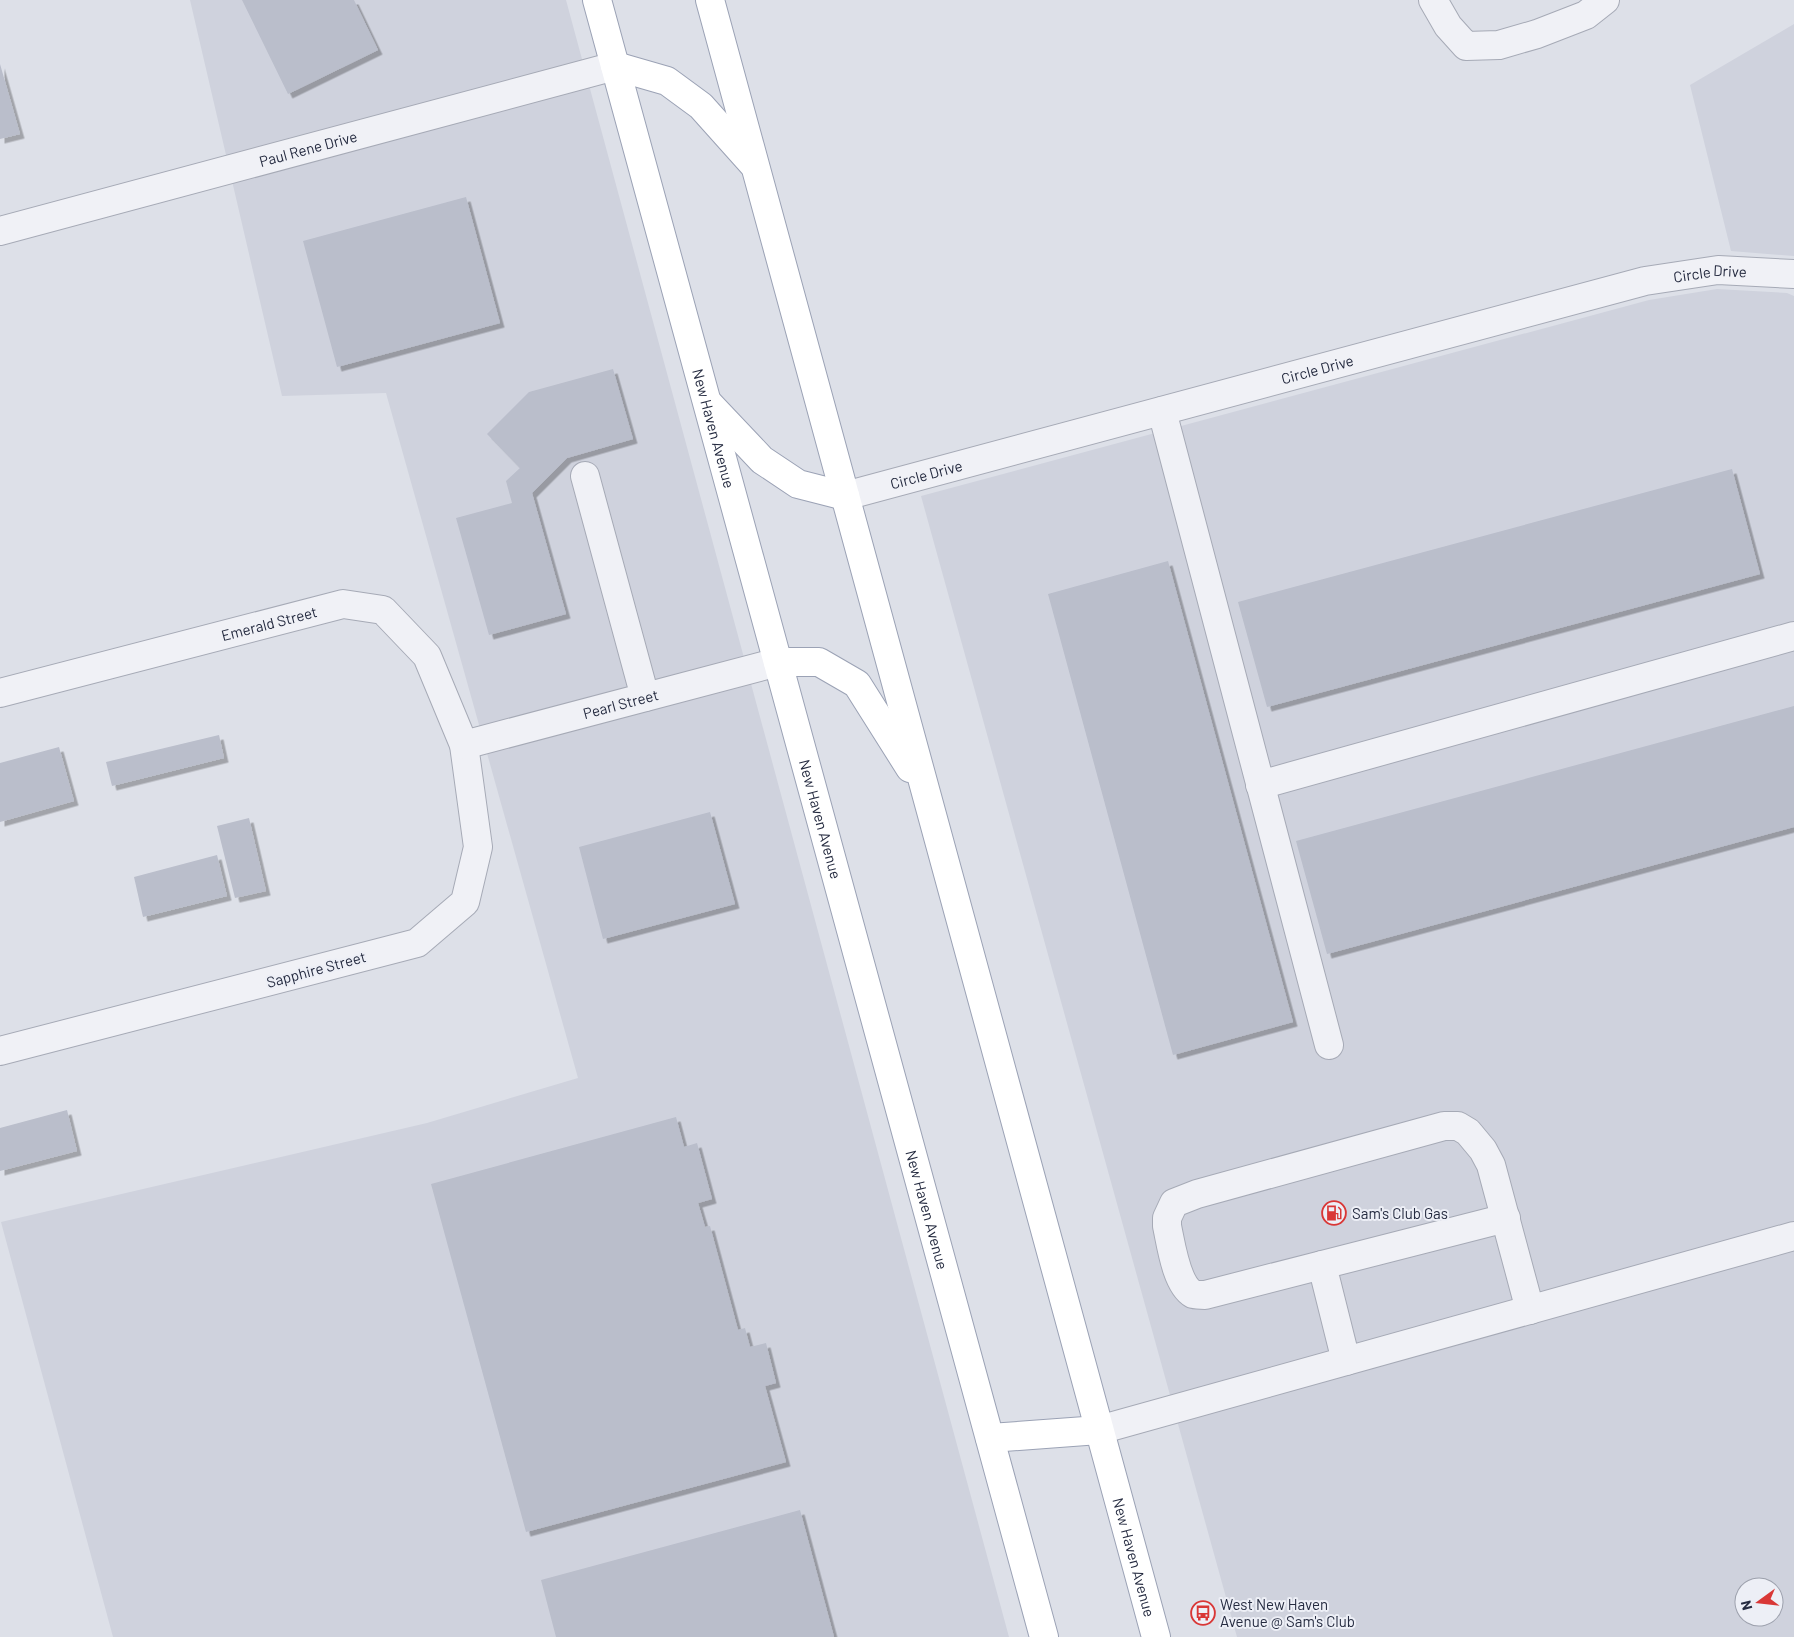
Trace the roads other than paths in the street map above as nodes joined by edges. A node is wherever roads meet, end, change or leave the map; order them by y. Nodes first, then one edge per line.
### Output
1 (597, 0) edge
2 (710, 0) edge
3 (1433, 0) edge
4 (1606, 0) edge
5 (615, 66) junction
6 (755, 166) junction
7 (0, 231) edge
8 (1794, 274) edge
9 (707, 402) junction
10 (1162, 411) junction
11 (585, 476) dead end
12 (845, 496) junction
13 (1794, 636) edge
14 (778, 662) junction
15 (0, 693) edge
16 (645, 697) junction
17 (464, 745) junction
18 (1260, 784) junction
19 (926, 793) junction
20 (1329, 1044) dead end
21 (0, 1051) edge
22 (1506, 1218) junction
23 (1794, 1236) edge
24 (1322, 1265) junction
25 (1530, 1310) junction
26 (1346, 1361) junction
27 (1100, 1430) junction
28 (990, 1438) junction
29 (1044, 1637) edge
30 (1156, 1637) edge

1 - 5 main road, New Haven Avenue
2 - 6 main road, New Haven Avenue
3 - 4 street
5 - 6 main road
5 - 7 street, Paul Rene Drive
5 - 9 main road, New Haven Avenue
6 - 12 main road, New Haven Avenue
8 - 10 street, Circle Drive
9 - 12 main road
9 - 14 main road, New Haven Avenue
10 - 12 street, Circle Drive
10 - 18 street
11 - 16 street
12 - 19 main road, New Haven Avenue
13 - 18 street
14 - 16 street, Pearl Street
14 - 19 main road
14 - 28 main road, New Haven Avenue
15 - 17 street, Emerald Street
16 - 17 street, Pearl Street
17 - 21 street, Sapphire Street
18 - 20 street
19 - 27 main road, New Haven Avenue
22 - 24 street
22 - 24 street
22 - 25 street
23 - 25 street
24 - 26 street
25 - 26 street
26 - 27 street
27 - 28 main road
27 - 30 main road, New Haven Avenue
28 - 29 main road, New Haven Avenue

